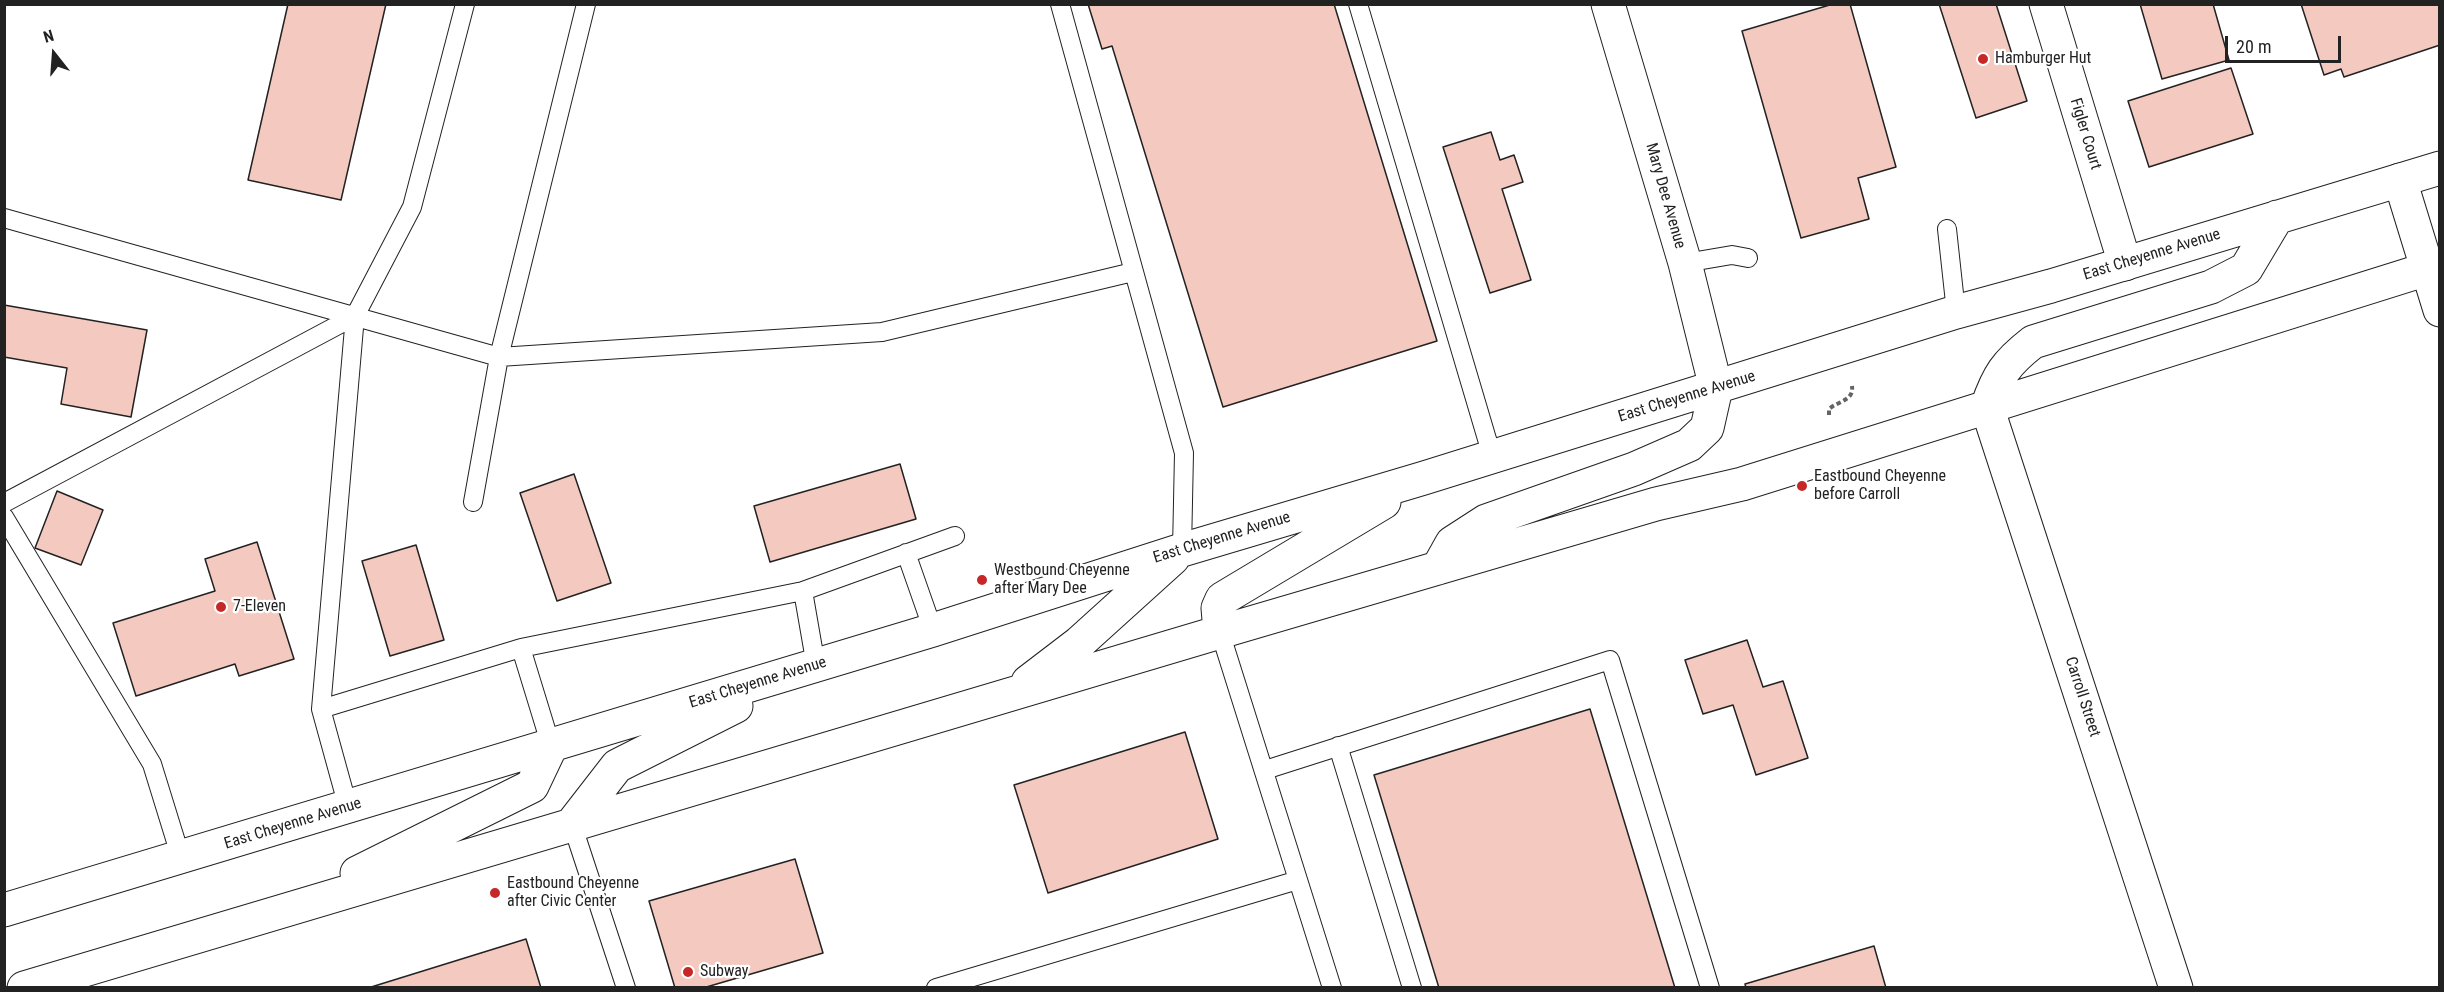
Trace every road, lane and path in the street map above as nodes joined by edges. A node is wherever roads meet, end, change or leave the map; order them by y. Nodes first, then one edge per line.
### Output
1 (465, 4) edge
2 (586, 4) edge
3 (1060, 4) edge
4 (1358, 4) edge
5 (1608, 4) edge
6 (2046, 4) edge
7 (2439, 168) edge
8 (2400, 180) junction
9 (2277, 217) junction
10 (4, 218) edge
11 (1947, 229) dead end
12 (1748, 258) dead end
13 (1685, 263) junction
14 (2125, 264) junction
15 (2433, 267) edge
16 (1133, 272) junction
17 (2439, 310) edge
18 (1956, 312) junction
19 (355, 316) junction
20 (499, 357) junction
21 (1852, 386) dead end
22 (1716, 388) junction
23 (1987, 407) junction
24 (1829, 414) dead end
25 (1492, 456) junction
26 (1424, 478) junction
27 (473, 502) dead end
28 (4, 503) edge
29 (4, 517) edge
30 (955, 536) dead end
31 (1182, 550) junction
32 (906, 553) junction
33 (1438, 568) junction
34 (802, 591) junction
35 (933, 630) junction
36 (1220, 632) junction
37 (521, 648) junction
38 (816, 666) junction
39 (1009, 695) junction
40 (321, 709) junction
41 (551, 746) junction
42 (1338, 746) junction
43 (1265, 770) junction
44 (348, 807) junction
45 (572, 824) junction
46 (181, 858) junction
47 (1298, 880) junction
48 (4, 910) edge
49 (286, 910) junction
50 (24, 987) edge
51 (626, 987) edge
52 (936, 987) edge
53 (1332, 987) edge
54 (1412, 987) edge
55 (1710, 987) edge
56 (2176, 987) edge

1 - 19 lane
2 - 20 lane
3 - 16 lane
4 - 25 lane
5 - 13 main road, Mary Dee Avenue
6 - 14 main road, Figler Court
7 - 8 main road, East Cheyenne Avenue
8 - 9 main road, East Cheyenne Avenue
8 - 15 main road
9 - 14 main road, East Cheyenne Avenue
9 - 23 main road
10 - 19 lane
11 - 18 lane
12 - 13 lane
13 - 22 main road, Mary Dee Avenue
14 - 18 main road, East Cheyenne Avenue
15 - 17 main road
15 - 23 main road
16 - 20 lane
16 - 31 lane
18 - 22 main road, East Cheyenne Avenue
19 - 20 lane
19 - 28 lane
19 - 40 lane
20 - 27 lane
21 - 24 path
22 - 25 main road, East Cheyenne Avenue
22 - 33 main road
23 - 33 main road
23 - 56 main road, Carroll Street
25 - 26 main road, East Cheyenne Avenue
26 - 31 main road, East Cheyenne Avenue
26 - 36 main road
29 - 46 lane
30 - 32 lane
31 - 35 main road, East Cheyenne Avenue
31 - 39 main road
32 - 34 lane
32 - 35 lane
33 - 36 main road
34 - 37 lane
34 - 38 lane
35 - 38 main road, East Cheyenne Avenue
36 - 39 main road
36 - 43 lane
37 - 40 lane
37 - 41 lane
38 - 41 main road, East Cheyenne Avenue
38 - 45 main road
39 - 45 main road
40 - 44 lane
41 - 44 main road, East Cheyenne Avenue
41 - 49 main road
42 - 43 lane
42 - 54 lane
42 - 55 lane
43 - 47 lane
44 - 46 main road, East Cheyenne Avenue
45 - 49 main road
45 - 51 lane
46 - 48 main road, East Cheyenne Avenue
47 - 52 lane
47 - 53 lane
49 - 50 main road

